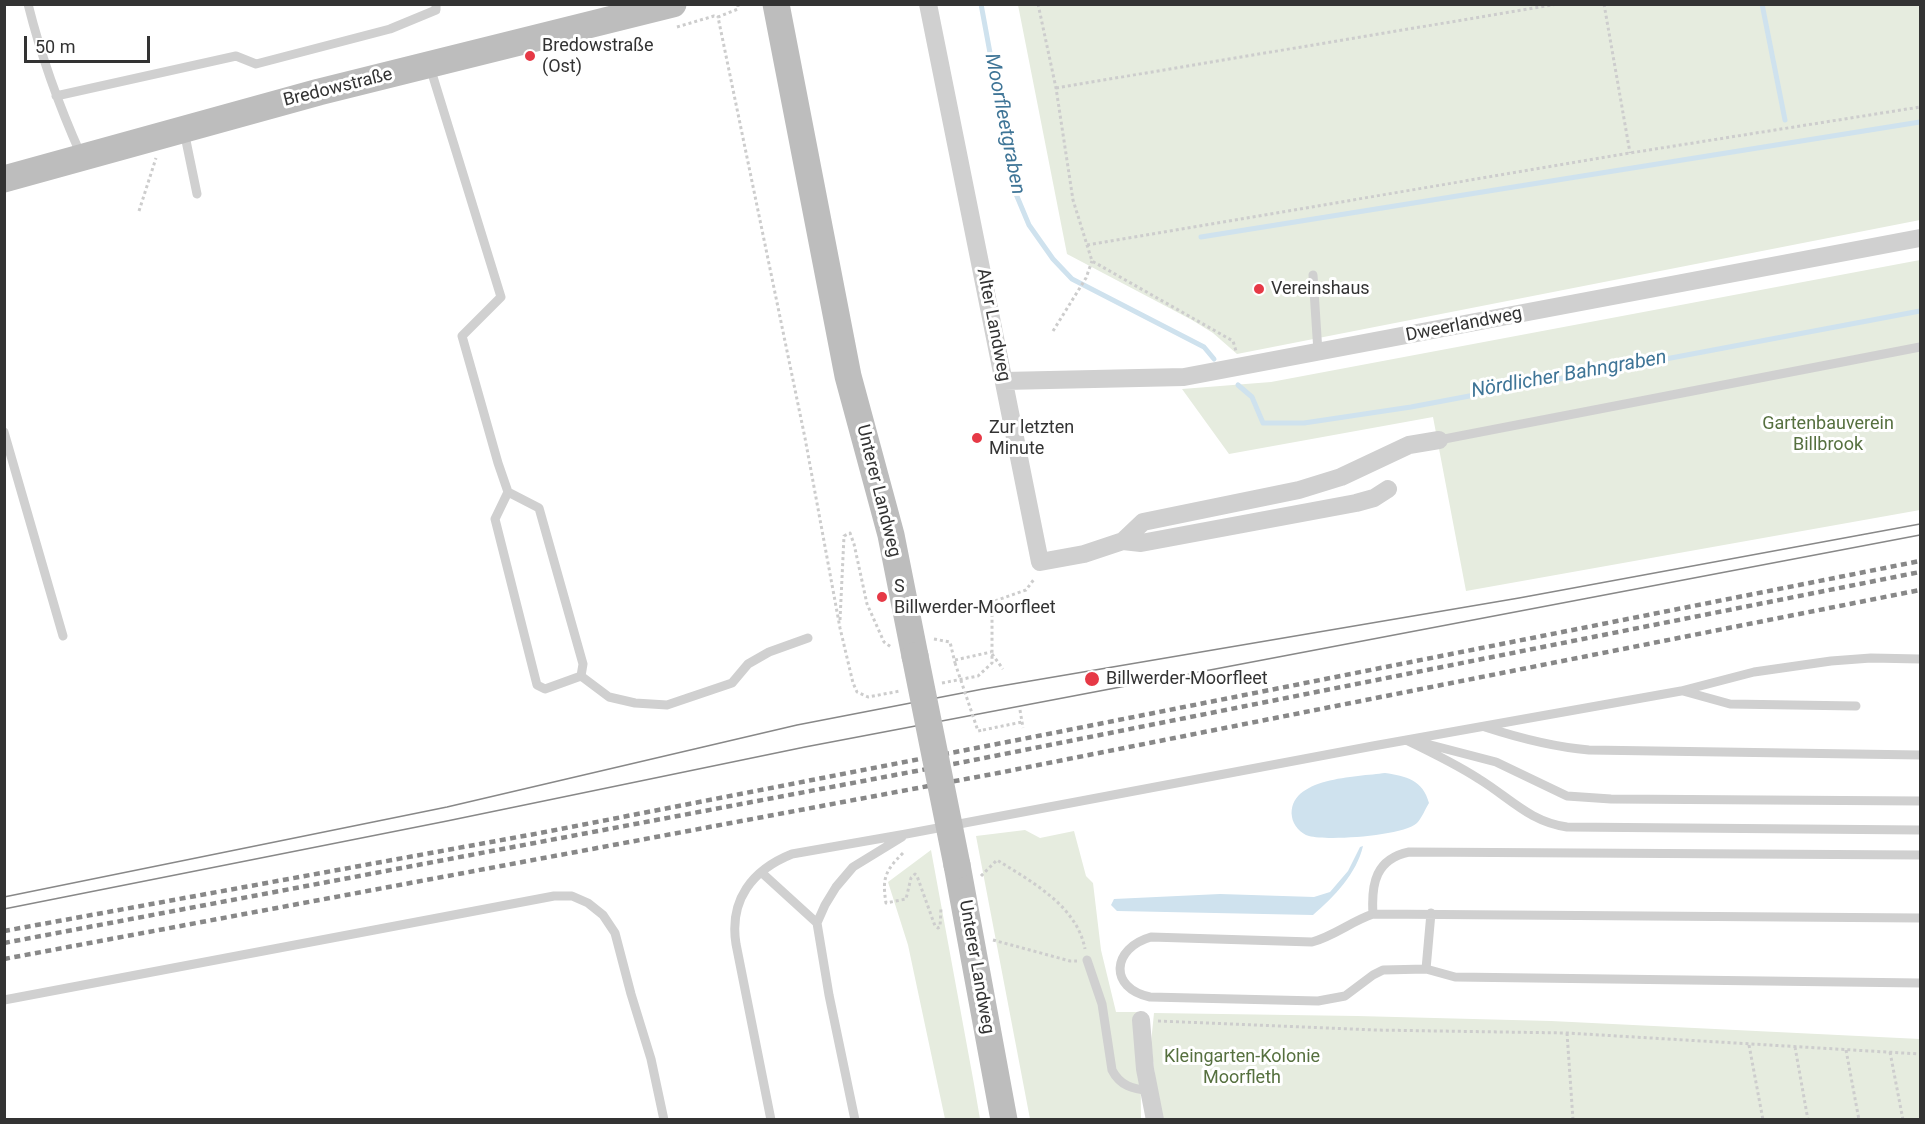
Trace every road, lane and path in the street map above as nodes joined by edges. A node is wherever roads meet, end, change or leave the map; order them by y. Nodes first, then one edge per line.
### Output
1 (28, 4) edge
2 (436, 4) edge
3 (673, 4) edge
4 (738, 4) edge
5 (776, 4) edge
6 (928, 4) edge
7 (1038, 4) edge
8 (1558, 4) edge
9 (1604, 4) edge
10 (430, 64) junction
11 (1056, 88) junction
12 (56, 96) junction
13 (1920, 107) edge
14 (173, 131) junction
15 (1630, 153) junction
16 (81, 157) junction
17 (4, 179) edge
18 (197, 194) dead end
19 (139, 211) dead end
20 (1920, 238) edge
21 (1087, 245) junction
22 (1092, 261) junction
23 (1313, 275) dead end
24 (1053, 331) dead end
25 (1920, 347) edge
26 (1318, 352) junction
27 (1241, 367) junction
28 (1004, 381) junction
29 (4, 432) edge
30 (1439, 440) joint
31 (1388, 489) dead end
32 (508, 492) junction
33 (1123, 541) junction
34 (1040, 562) junction
35 (840, 628) junction
36 (63, 636) dead end
37 (808, 638) dead end
38 (951, 648) dead end
39 (915, 652) junction
40 (991, 652) junction
41 (1920, 659) edge
42 (955, 662) junction
43 (1003, 669) dead end
44 (581, 676) junction
45 (853, 683) dead end
46 (1681, 691) junction
47 (1856, 706) dead end
48 (1020, 710) dead end
49 (1022, 722) junction
50 (1483, 726) junction
51 (1023, 728) dead end
52 (1406, 740) junction
53 (1920, 755) edge
54 (1920, 801) edge
55 (1920, 830) edge
56 (906, 834) junction
57 (1920, 855) edge
58 (761, 872) junction
59 (959, 877) junction
60 (1431, 913) junction
61 (1373, 914) junction
62 (1920, 918) edge
63 (818, 923) junction
64 (969, 931) junction
65 (1087, 960) junction
66 (1426, 969) junction
67 (1920, 983) edge
68 (4, 1000) edge
69 (1142, 1020) joint
70 (1567, 1033) junction
71 (1749, 1045) junction
72 (1795, 1047) junction
73 (1846, 1050) junction
74 (1890, 1052) junction
75 (1920, 1054) edge
76 (1150, 1090) junction
77 (664, 1119) edge
78 (771, 1119) edge
79 (855, 1119) edge
80 (1004, 1119) edge
81 (1155, 1119) edge
82 (1572, 1119) edge
83 (1762, 1119) edge
84 (1808, 1119) edge
85 (1859, 1119) edge
86 (1903, 1119) edge

1 - 12 lane
2 - 12 lane
3 - 10 main road, Bredowstraße
4 - 35 path
5 - 39 main road, Unterer Landweg
6 - 28 street, Alter Landweg
7 - 11 path
8 - 11 path
9 - 15 path
10 - 14 main road, Bredowstraße
10 - 32 lane
11 - 21 path
12 - 16 lane
13 - 15 path
14 - 16 main road, Bredowstraße
14 - 18 lane
14 - 19 path
15 - 21 path
16 - 17 main road, Bredowstraße
20 - 26 street, Dweerlandweg
21 - 22 path
22 - 24 path
22 - 27 path
23 - 26 lane
25 - 30 lane
26 - 27 street, Dweerlandweg
27 - 28 street, Dweerlandweg
28 - 34 street, Alter Landweg
29 - 36 lane
30 - 33 street
31 - 33 street
32 - 44 lane
32 - 44 lane
33 - 34 street
34 - 40 path
35 - 39 path
35 - 45 path
37 - 44 lane
38 - 42 path
39 - 59 main road, Unterer Landweg, bridge
40 - 42 path
40 - 43 path
41 - 46 lane
42 - 49 path, bridge
46 - 47 lane
46 - 50 lane
48 - 49 path
49 - 51 path
50 - 52 lane
50 - 53 lane
52 - 54 lane
52 - 55 lane
52 - 56 lane
56 - 58 lane
56 - 59 path
56 - 63 lane
57 - 61 lane
58 - 63 lane
58 - 78 lane
59 - 64 main road, Unterer Landweg
59 - 65 path
60 - 61 lane
60 - 62 lane
60 - 66 lane
61 - 66 lane
63 - 79 lane
64 - 65 path
64 - 80 main road, Unterer Landweg
65 - 76 lane
66 - 67 lane
68 - 77 lane
69 - 70 path
69 - 76 street
70 - 71 path
70 - 82 path
71 - 72 path
71 - 83 path
72 - 73 path
72 - 84 path
73 - 74 path
73 - 85 path
74 - 75 path
74 - 86 path
76 - 81 street

